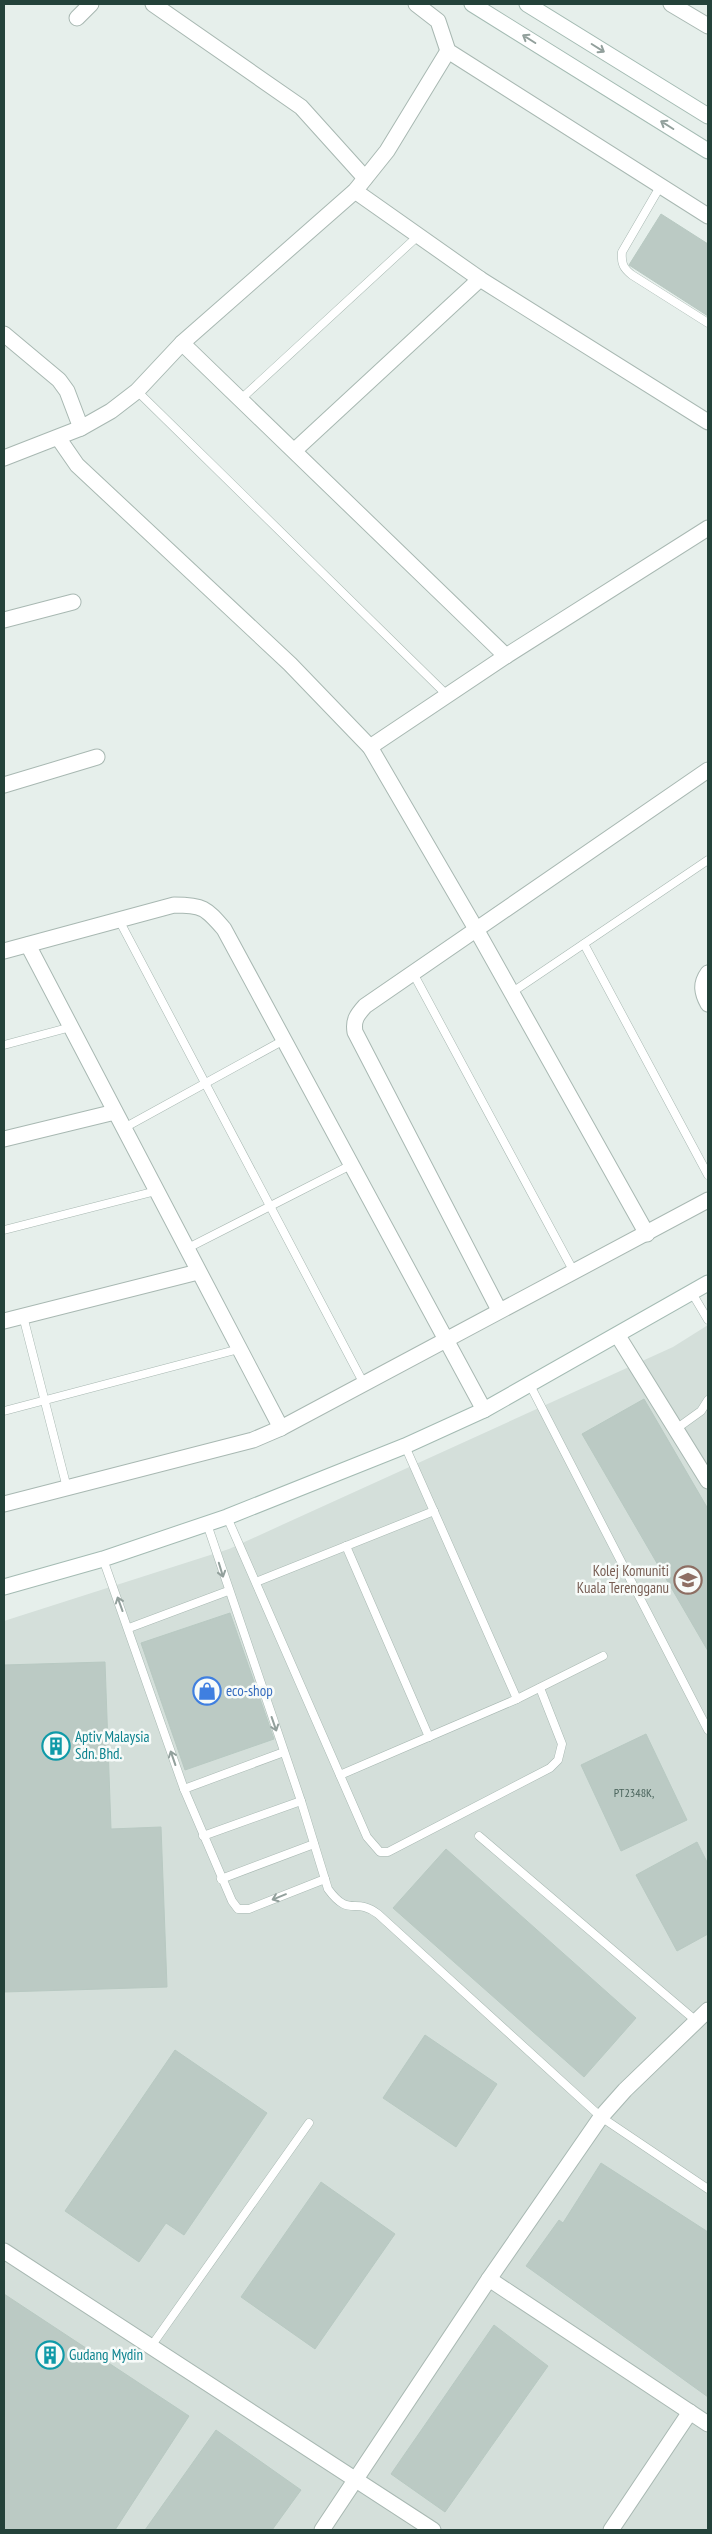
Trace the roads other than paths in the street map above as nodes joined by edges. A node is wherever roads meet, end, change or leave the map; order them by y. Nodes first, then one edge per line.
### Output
1 (91, 4) edge
2 (153, 4) edge
3 (416, 4) edge
4 (472, 4) edge
5 (527, 4) edge
6 (671, 4) edge
7 (77, 18) dead end
8 (708, 26) edge
9 (448, 50) junction
10 (708, 116) edge
11 (708, 151) edge
12 (365, 178) junction
13 (661, 186) junction
14 (354, 191) junction
15 (708, 216) edge
16 (418, 236) junction
17 (480, 279) junction
18 (708, 323) edge
19 (4, 334) edge
20 (182, 343) junction
21 (137, 391) junction
22 (241, 399) junction
23 (708, 422) edge
24 (81, 428) junction
25 (59, 439) junction
26 (295, 450) junction
27 (4, 458) edge
28 (708, 528) edge
29 (73, 602) dead end
30 (4, 620) edge
31 (506, 656) junction
32 (447, 695) junction
33 (370, 747) junction
34 (97, 757) dead end
35 (708, 770) edge
36 (4, 785) edge
37 (708, 860) edge
38 (119, 920) junction
39 (476, 930) junction
40 (28, 944) junction
41 (584, 944) junction
42 (4, 951) edge
43 (414, 973) junction
44 (708, 973) edge
45 (512, 993) junction
46 (708, 1004) edge
47 (71, 1027) junction
48 (284, 1040) junction
49 (4, 1045) edge
50 (205, 1083) junction
51 (115, 1112) junction
52 (124, 1128) junction
53 (4, 1139) edge
54 (351, 1165) junction
55 (708, 1175) edge
56 (156, 1191) junction
57 (708, 1200) edge
58 (270, 1207) junction
59 (4, 1230) edge
60 (647, 1234) junction
61 (186, 1249) junction
62 (198, 1272) junction
63 (574, 1272) junction
64 (708, 1283) edge
65 (692, 1293) junction
66 (499, 1310) junction
67 (23, 1316) junction
68 (708, 1320) edge
69 (4, 1321) edge
70 (618, 1336) junction
71 (445, 1341) junction
72 (239, 1349) junction
73 (364, 1384) junction
74 (530, 1385) junction
75 (708, 1400) edge
76 (44, 1401) junction
77 (484, 1410) junction
78 (4, 1411) edge
79 (281, 1428) junction
80 (676, 1429) junction
81 (405, 1446) junction
82 (708, 1481) edge
83 (67, 1488) junction
84 (4, 1504) edge
85 (434, 1512) junction
86 (227, 1517) junction
87 (207, 1524) junction
88 (346, 1546) junction
89 (103, 1559) junction
90 (256, 1582) junction
91 (4, 1587) edge
92 (228, 1591) junction
93 (129, 1628) junction
94 (603, 1656) dead end
95 (540, 1688) junction
96 (517, 1699) junction
97 (708, 1730) edge
98 (429, 1737) junction
99 (284, 1752) junction
100 (340, 1775) junction
101 (184, 1789) junction
102 (301, 1801) junction
103 (203, 1836) junction
104 (479, 1836) dead end
105 (314, 1844) junction
106 (221, 1879) junction
107 (325, 1879) junction
108 (708, 2010) edge
109 (695, 2020) junction
110 (601, 2117) junction
111 (309, 2123) dead end
112 (708, 2189) edge
113 (4, 2251) edge
114 (489, 2279) junction
115 (152, 2345) junction
116 (690, 2412) junction
117 (708, 2424) edge
118 (356, 2479) junction
119 (322, 2530) edge
120 (433, 2530) edge
121 (611, 2530) edge

1 - 7 street
2 - 12 street
3 - 9 street
11 -> 4 street
5 -> 10 street
6 - 8 street
9 - 12 street
9 - 13 street
12 - 14 street
13 - 15 street
13 - 18 lane
14 - 16 street
14 - 20 street
16 - 17 street
16 - 22 lane
17 - 23 street
17 - 26 street
19 - 24 street
20 - 21 street
20 - 22 street
21 - 24 street
21 - 32 lane
22 - 26 street
24 - 25 street
25 - 27 street
25 - 33 street
26 - 31 street
28 - 31 street
29 - 30 street
31 - 32 street
32 - 33 street
33 - 39 street
34 - 36 street
35 - 39 street
37 - 41 lane
38 - 40 street
38 - 48 street
38 - 50 lane
39 - 43 street
39 - 45 street
40 - 42 street
40 - 47 street
41 - 45 lane
41 - 55 lane
43 - 63 lane
43 - 66 street
44 - 46 street
45 - 60 street
47 - 49 lane
47 - 51 street
48 - 50 lane
48 - 54 street
50 - 52 lane
50 - 58 lane
51 - 52 street
51 - 53 street
52 - 56 street
54 - 58 lane
54 - 71 street
56 - 59 lane
56 - 61 street
57 - 60 street
58 - 61 lane
58 - 73 lane
60 - 63 street
61 - 62 street
62 - 67 street
62 - 72 street
63 - 66 street
64 - 65 street
65 - 68 lane
65 - 70 street
66 - 71 street
67 - 69 street
67 - 76 lane
70 - 74 street
70 - 80 street
71 - 73 street
71 - 77 street
72 - 76 lane
72 - 79 street
73 - 79 street
74 - 77 street
74 - 97 lane
75 - 80 lane
76 - 78 lane
76 - 83 lane
77 - 81 street
79 - 83 street
80 - 82 street
81 - 85 lane
81 - 86 street
83 - 84 street
85 - 88 lane
85 - 96 lane
86 - 87 street
86 - 90 lane
87 - 89 street
87 -> 92 lane
88 - 90 lane
88 - 98 lane
89 - 91 street
93 -> 89 lane
90 - 100 lane
92 - 93 lane
92 -> 99 lane
101 -> 93 lane
94 - 95 lane
95 - 96 lane
95 - 100 lane
96 - 98 lane
98 - 100 lane
99 - 101 lane
99 - 102 lane
101 - 103 lane
102 - 103 lane
102 - 105 lane
103 - 106 lane
104 - 109 lane
105 - 106 lane
105 - 107 lane
107 -> 106 lane
107 - 110 lane
108 - 109 street
109 - 110 street
110 - 112 lane
110 - 114 street
111 - 115 lane
113 - 115 street
114 - 116 street
114 - 118 street
115 - 118 street
116 - 117 street
116 - 121 street
118 - 119 street
118 - 120 street

